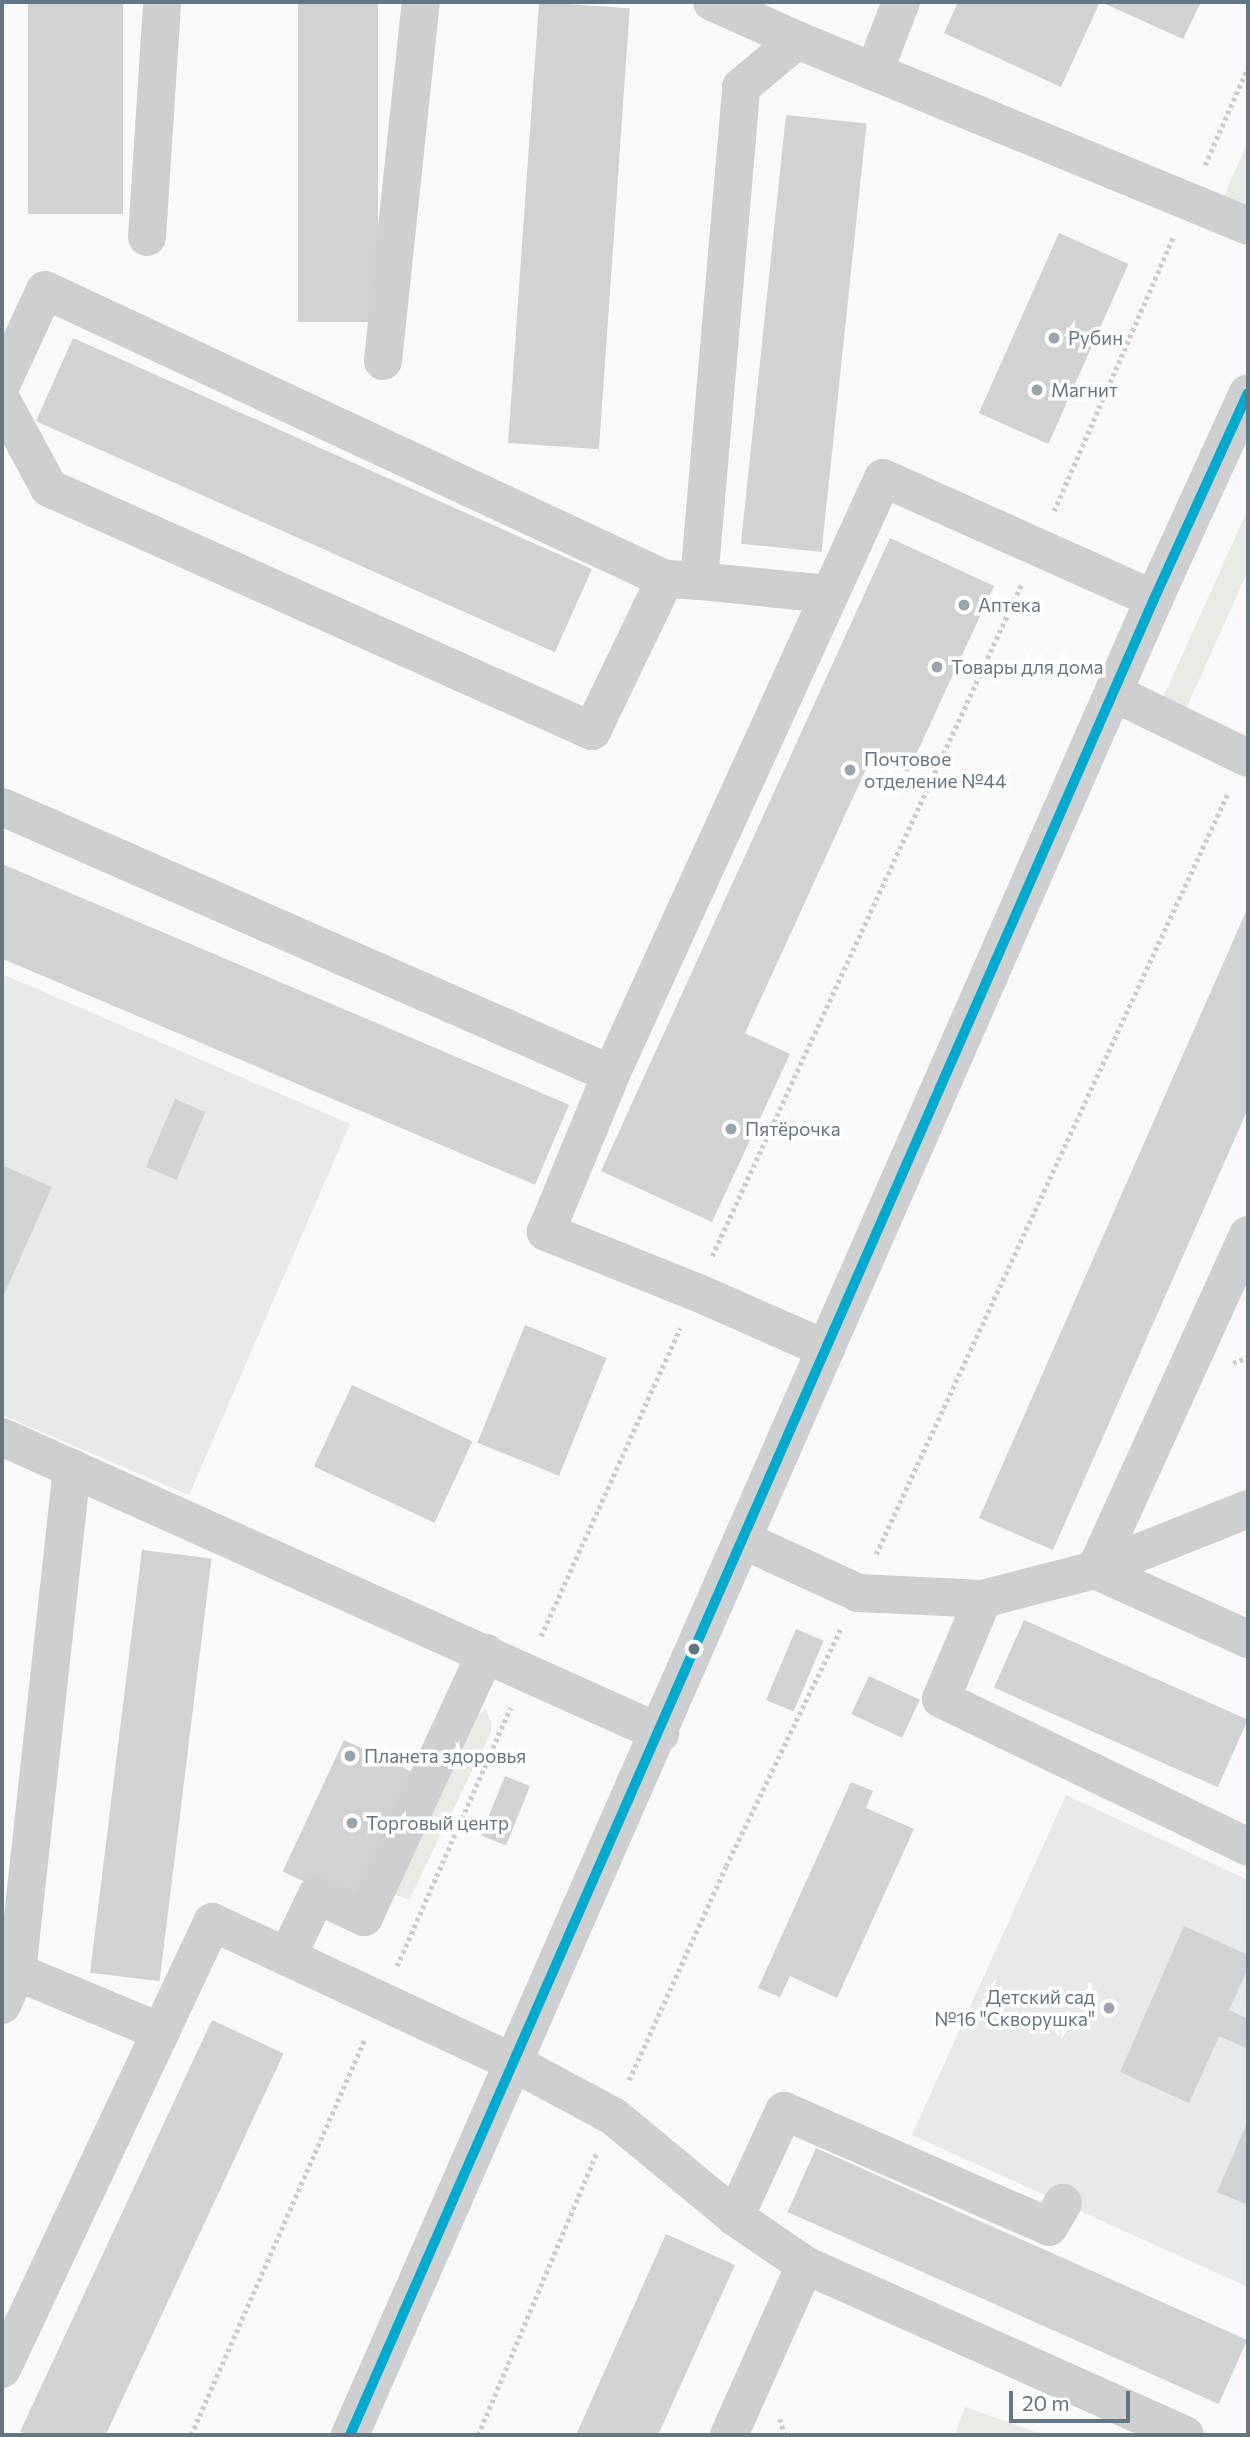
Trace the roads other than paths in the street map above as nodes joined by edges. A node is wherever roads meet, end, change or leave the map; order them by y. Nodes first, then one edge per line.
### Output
1 (162, 2) edge
2 (421, 2) edge
3 (712, 2) edge
4 (901, 2) edge
5 (797, 40) junction
6 (874, 72) junction
7 (1248, 226) edge
8 (147, 237) dead end
9 (383, 361) dead end
10 (2, 383) edge
11 (1248, 393) edge
12 (2, 401) edge
13 (682, 580) junction
14 (828, 594) junction
15 (1154, 599) junction
16 (1114, 693) junction
17 (1248, 758) edge
18 (2, 807) edge
19 (611, 1074) junction
20 (1248, 1235) edge
21 (826, 1349) junction
22 (2, 1437) edge
23 (72, 1468) junction
24 (1248, 1509) edge
25 (743, 1540) junction
26 (1095, 1570) junction
27 (983, 1599) junction
28 (1248, 1639) edge
29 (485, 1653) junction
30 (660, 1733) junction
31 (1248, 1847) edge
32 (287, 1957) junction
33 (9, 1988) edge
34 (161, 2032) junction
35 (514, 2063) junction
36 (1063, 2203) dead end
37 (735, 2217) junction
38 (805, 2265) junction
39 (2, 2369) edge
40 (350, 2435) edge
41 (729, 2435) edge
42 (1185, 2435) edge

1 - 8 street
2 - 9 street
3 - 5 street
4 - 6 street
5 - 6 street
5 - 13 street
6 - 7 street
10 - 13 street
11 - 15 street
12 - 13 street
13 - 14 street
14 - 15 street
14 - 19 street
15 - 16 street
16 - 17 street
16 - 21 street
18 - 19 street
19 - 21 street
20 - 26 street
21 - 25 street
22 - 23 street
23 - 29 street
23 - 33 street
24 - 26 street
25 - 27 street
25 - 30 street
26 - 27 street
26 - 28 street
27 - 31 street
29 - 30 street
29 - 32 street
30 - 35 street
32 - 34 street
32 - 35 street
33 - 34 street
34 - 39 street
35 - 37 street
35 - 40 street
36 - 37 street
37 - 38 street
38 - 41 street
38 - 42 street

